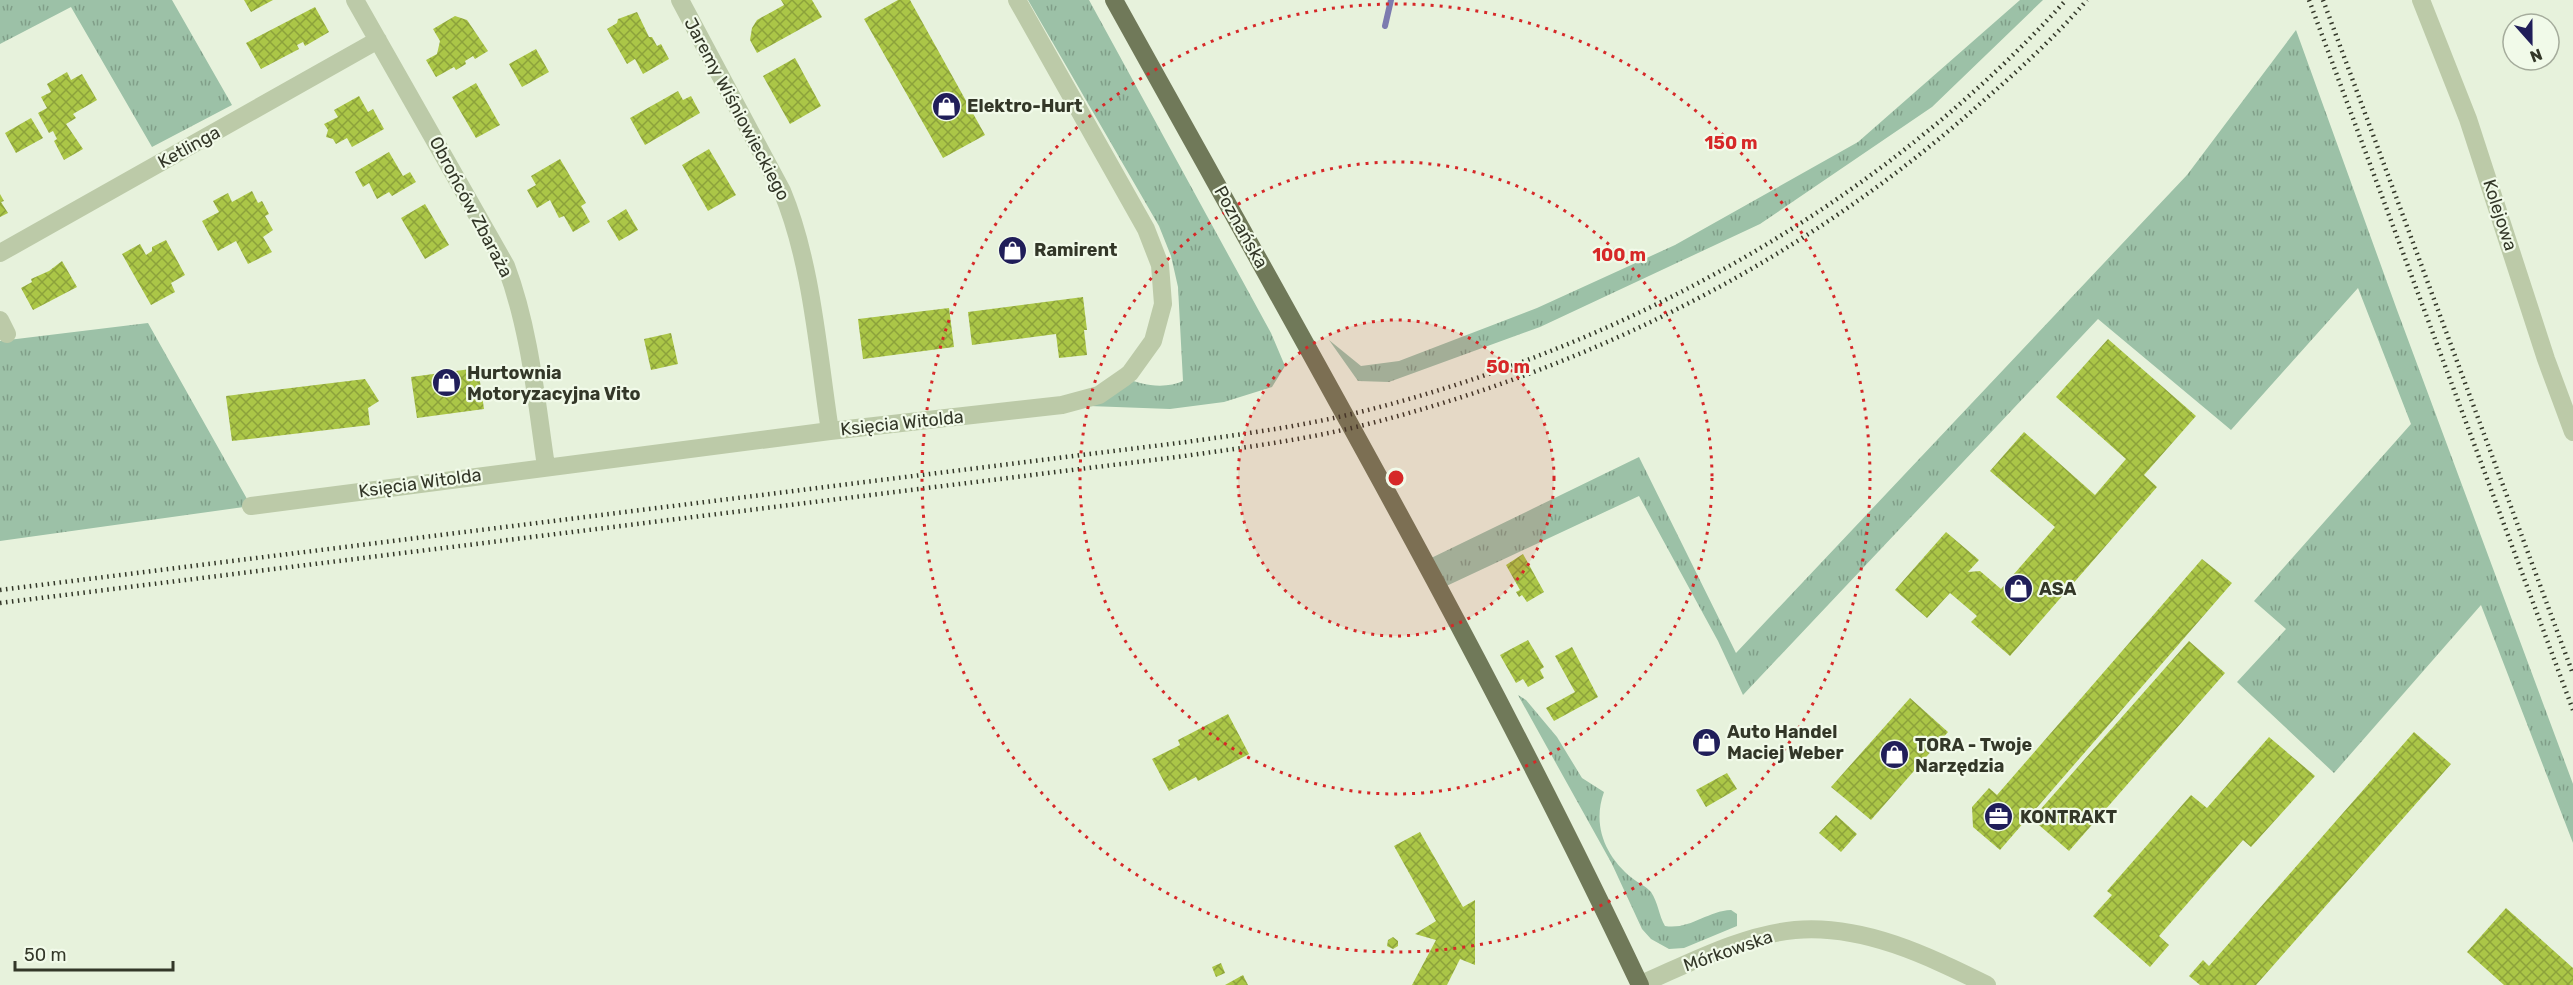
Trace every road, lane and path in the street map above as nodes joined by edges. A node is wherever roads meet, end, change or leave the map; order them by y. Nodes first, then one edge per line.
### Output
1 (355, 0) edge
2 (680, 0) edge
3 (1017, 0) edge
4 (1114, 0) edge
5 (2421, 0) edge
6 (378, 40) junction
7 (0, 254) edge
8 (830, 431) junction
9 (2573, 432) edge
10 (546, 466) junction
11 (251, 506) dead end
12 (1640, 985) edge
13 (1987, 985) edge

1 - 6 street, Obrońców Zbaraża
2 - 8 street, Jaremy Wiśniowieckiego
3 - 8 street, Księcia Witolda
4 - 12 main road, Poznańska
5 - 9 street, Kolejowa
6 - 7 street, Ketlinga
6 - 10 street, Obrońców Zbaraża
8 - 10 street, Księcia Witolda
10 - 11 street, Księcia Witolda
12 - 13 street, Mórkowska

